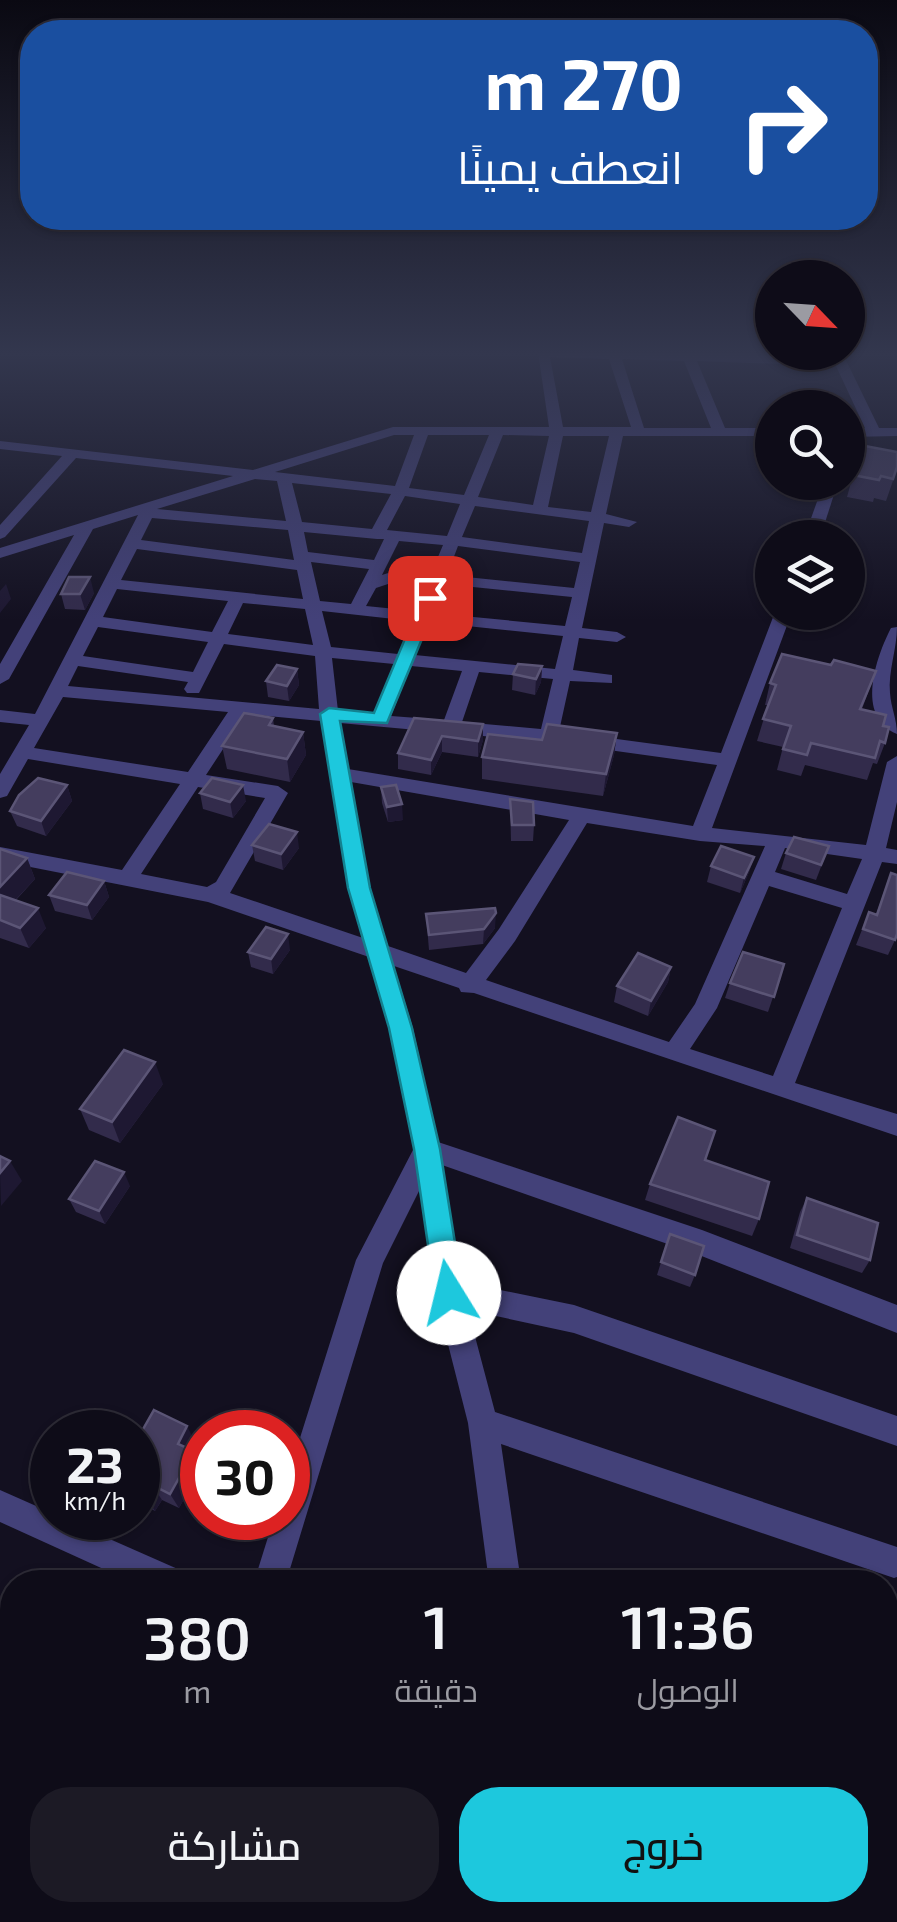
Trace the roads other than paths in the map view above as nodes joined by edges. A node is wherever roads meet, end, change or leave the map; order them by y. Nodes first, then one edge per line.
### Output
1 (359, 442) edge
2 (418, 442) edge
3 (493, 442) edge
4 (555, 442) edge
5 (615, 442) edge
6 (0, 444) edge
7 (72, 454) junction
8 (254, 474) junction
9 (284, 478) junction
10 (400, 490) junction
11 (472, 500) junction
12 (540, 509) junction
13 (149, 510) junction
14 (595, 517) junction
15 (630, 522) dead end
16 (295, 526) junction
17 (86, 528) junction
18 (0, 534) edge
19 (386, 534) junction
20 (454, 541) junction
21 (132, 544) junction
22 (0, 553) edge
23 (586, 558) junction
24 (447, 559) junction
25 (303, 561) junction
26 (378, 566) junction
27 (438, 579) junction
28 (112, 584) junction
29 (368, 585) junction
30 (578, 593) junction
31 (238, 599) junction
32 (313, 606) junction
33 (356, 610) junction
34 (423, 616) junction
35 (92, 622) junction
36 (777, 630) edge
37 (572, 631) junction
38 (897, 632) edge
39 (617, 637) dead end
40 (218, 638) junction
41 (323, 652) junction
42 (73, 660) junction
43 (405, 660) junction
44 (472, 666) junction
45 (562, 675) junction
46 (198, 678) junction
47 (606, 678) dead end
48 (0, 679) edge
49 (57, 692) junction
50 (187, 700) junction
51 (242, 706) junction
52 (329, 714) junction
53 (0, 716) edge
54 (380, 719) junction
55 (41, 720) junction
56 (451, 726) junction
57 (897, 728) edge
58 (548, 736) junction
59 (22, 752) junction
60 (728, 760) junction
61 (897, 762) edge
62 (340, 774) junction
63 (193, 780) junction
64 (0, 791) edge
65 (582, 815) junction
66 (700, 834) junction
67 (778, 840) junction
68 (0, 854) edge
69 (886, 856) edge
70 (765, 877) junction
71 (126, 880) junction
72 (210, 895) junction
73 (852, 904) junction
74 (374, 949) junction
75 (469, 986) junction
76 (674, 1053) junction
77 (780, 1090) junction
78 (897, 1125) edge
79 (427, 1149) junction
80 (449, 1293) junction
81 (897, 1318) edge
82 (483, 1423) junction
83 (897, 1431) edge
84 (0, 1506) edge
85 (891, 1567) edge
86 (141, 1570) edge
87 (274, 1570) edge
88 (503, 1570) edge

1 - 8 street
2 - 10 street
3 - 11 street
4 - 12 street
5 - 14 street
6 - 7 street
7 - 8 street
7 - 18 street
8 - 9 street
8 - 13 street
9 - 10 street
9 - 16 street
10 - 11 street
10 - 19 street
11 - 12 street
11 - 20 street
12 - 14 street
13 - 16 street
13 - 17 street
13 - 21 street
14 - 15 street
14 - 23 street
16 - 19 street
16 - 25 street
17 - 22 street
17 - 48 street
19 - 20 street
19 - 26 street
20 - 23 street
20 - 24 street
21 - 25 street
21 - 28 street
23 - 30 street
24 - 27 street
24 - 29 street
25 - 26 street
25 - 32 street
26 - 29 street
27 - 30 street
27 - 34 street
28 - 31 street
28 - 35 street
29 - 33 street
30 - 37 street
31 - 32 street
31 - 40 street
32 - 33 street
32 - 41 street
33 - 34 street
34 - 37 street
34 - 43 street
35 - 40 street
35 - 42 street
36 - 60 street
37 - 39 street
37 - 45 street
38 - 57 street
40 - 41 street
40 - 46 street
41 - 43 street
41 - 52 street
42 - 46 street
42 - 49 street
43 - 44 street
43 - 54 street
44 - 45 street
44 - 56 street
45 - 47 street
45 - 58 street
46 - 50 street
49 - 50 street
49 - 55 street
50 - 51 street
51 - 52 street
51 - 63 street
52 - 54 street
52 - 62 street
53 - 55 street
54 - 56 street
55 - 59 street
56 - 58 street
58 - 60 street
59 - 63 street
59 - 64 street
60 - 66 street
61 - 69 street
62 - 65 street
62 - 74 street
63 - 71 street
63 - 72 street
65 - 66 street
65 - 75 street
66 - 67 street
67 - 69 street
67 - 70 street
68 - 71 street
69 - 73 street
70 - 73 street
70 - 76 street
71 - 72 street
72 - 74 street
73 - 77 street
74 - 75 street
74 - 79 street
75 - 76 street
76 - 77 street
77 - 78 street
79 - 80 street
79 - 81 street
79 - 87 street
80 - 82 street
80 - 83 street
82 - 85 street
82 - 88 street
84 - 86 street

